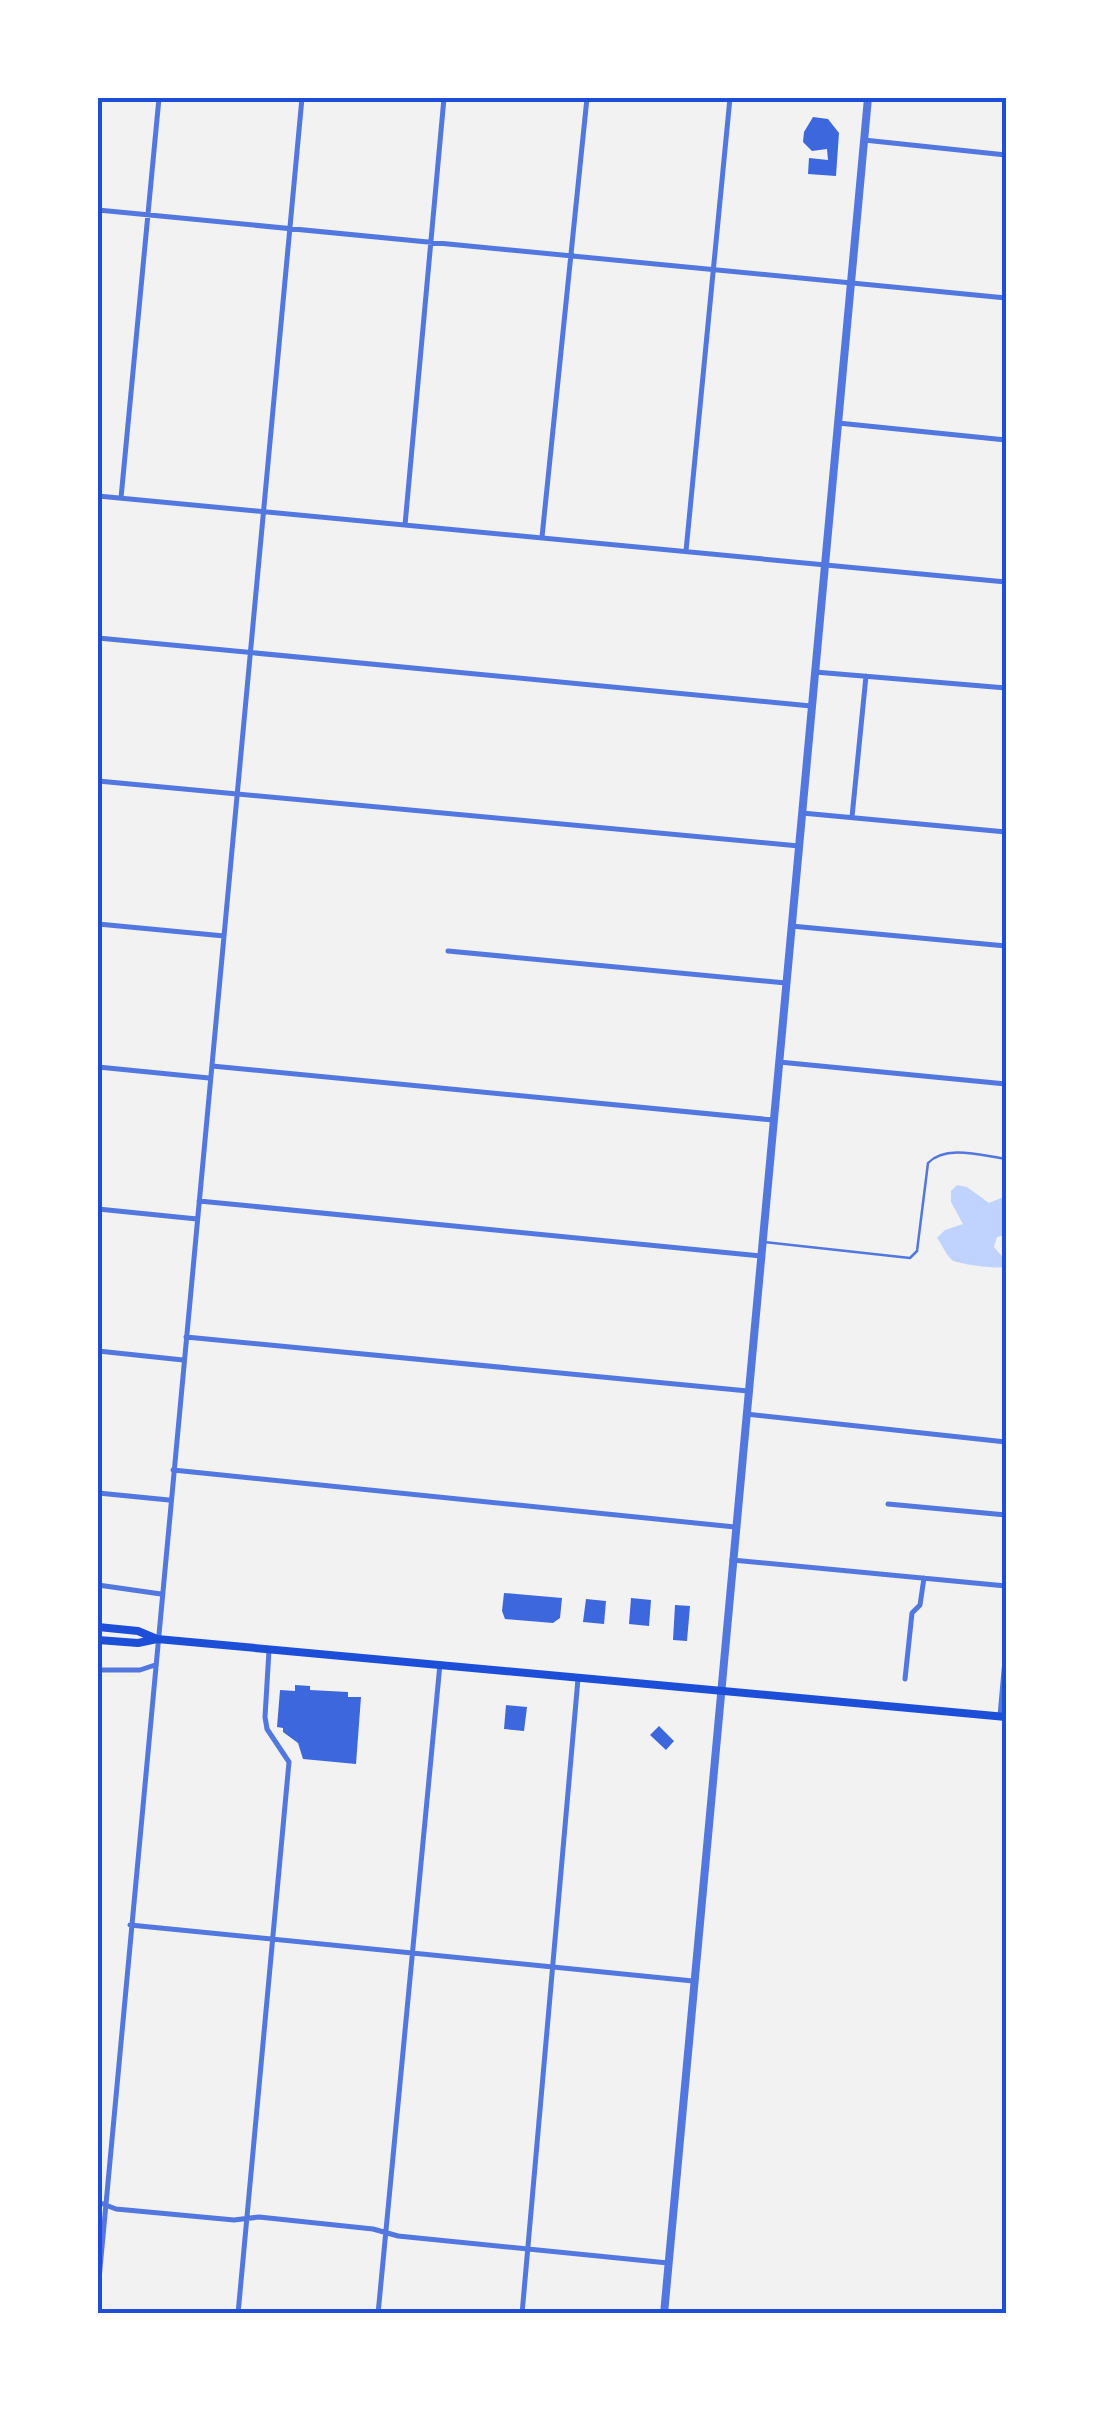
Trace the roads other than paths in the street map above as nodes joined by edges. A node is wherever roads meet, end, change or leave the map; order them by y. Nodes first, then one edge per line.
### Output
1 (159, 98) edge
2 (302, 98) edge
3 (444, 98) edge
4 (586, 98) edge
5 (730, 98) edge
6 (868, 98) edge
7 (864, 140) junction
8 (1006, 155) edge
9 (98, 210) edge
10 (148, 215) junction
11 (290, 228) junction
12 (430, 242) junction
13 (571, 256) junction
14 (715, 268) junction
15 (851, 283) junction
16 (1006, 298) edge
17 (838, 423) junction
18 (1006, 440) edge
19 (98, 496) edge
20 (121, 498) junction
21 (262, 510) junction
22 (404, 525) junction
23 (542, 538) junction
24 (686, 551) junction
25 (825, 565) junction
26 (1006, 582) edge
27 (98, 638) edge
28 (250, 653) junction
29 (815, 672) junction
30 (866, 676) junction
31 (1006, 688) edge
32 (812, 706) junction
33 (98, 782) edge
34 (236, 794) junction
35 (802, 812) junction
36 (852, 817) junction
37 (1006, 832) edge
38 (799, 846) junction
39 (98, 924) edge
40 (792, 926) junction
41 (224, 936) junction
42 (1006, 946) edge
43 (448, 951) dead end
44 (786, 984) junction
45 (779, 1062) junction
46 (212, 1066) junction
47 (98, 1067) edge
48 (210, 1078) junction
49 (1006, 1084) edge
50 (774, 1120) junction
51 (1006, 1159) edge
52 (199, 1202) junction
53 (98, 1210) edge
54 (197, 1219) junction
55 (762, 1242) junction
56 (761, 1256) junction
57 (186, 1337) junction
58 (98, 1351) edge
59 (183, 1360) junction
60 (748, 1391) junction
61 (746, 1414) junction
62 (1006, 1442) edge
63 (173, 1470) junction
64 (98, 1493) edge
65 (170, 1500) junction
66 (888, 1504) dead end
67 (1006, 1515) edge
68 (736, 1526) junction
69 (732, 1560) junction
70 (924, 1578) junction
71 (98, 1584) edge
72 (1006, 1586) edge
73 (161, 1594) junction
74 (98, 1628) edge
75 (157, 1639) junction
76 (98, 1640) edge
77 (270, 1648) junction
78 (1006, 1648) edge
79 (440, 1664) junction
80 (155, 1665) junction
81 (98, 1670) edge
82 (578, 1676) junction
83 (905, 1679) dead end
84 (720, 1689) junction
85 (1004, 1697) edge
86 (1003, 1716) edge
87 (130, 1925) junction
88 (272, 1939) junction
89 (412, 1952) junction
90 (553, 1967) junction
91 (693, 1980) junction
92 (98, 2202) edge
93 (106, 2204) junction
94 (247, 2218) junction
95 (385, 2233) junction
96 (528, 2248) junction
97 (668, 2263) junction
98 (98, 2290) edge
99 (238, 2314) edge
100 (378, 2314) edge
101 (522, 2314) edge
102 (664, 2314) edge

1 - 10 street
2 - 11 street
3 - 12 street
4 - 13 street
5 - 14 street
6 - 7 street
7 - 8 street
7 - 15 street
9 - 10 street
10 - 11 street
10 - 20 street
11 - 12 street
11 - 21 street
12 - 13 street
12 - 22 street
13 - 14 street
13 - 23 street
14 - 15 street
14 - 24 street
15 - 16 street
15 - 17 street
17 - 18 street
17 - 25 street
19 - 20 street
20 - 21 street
21 - 22 street
21 - 28 street
22 - 23 street
23 - 24 street
24 - 25 street
25 - 26 street
25 - 29 street
27 - 28 street
28 - 32 street
28 - 34 street
29 - 30 street
29 - 32 street
30 - 31 street
30 - 36 street
32 - 35 street
33 - 34 street
34 - 38 street
34 - 41 street
35 - 36 street
35 - 38 street
36 - 37 street
38 - 40 street
39 - 41 street
40 - 42 street
40 - 44 street
41 - 46 street
43 - 44 street
44 - 45 street
45 - 49 street
45 - 50 street
46 - 48 street
46 - 50 street
47 - 48 street
48 - 52 street
50 - 55 street
51 - 55 lane
52 - 54 street
52 - 56 street
53 - 54 street
54 - 57 street
55 - 56 street
56 - 60 street
57 - 59 street
57 - 60 street
58 - 59 street
59 - 63 street
60 - 61 street
61 - 62 street
61 - 68 street
63 - 65 street
63 - 68 street
64 - 65 street
65 - 73 street
66 - 67 street
68 - 69 street
69 - 70 street
69 - 84 street
70 - 72 street
70 - 83 street
71 - 73 street
73 - 75 street
74 - 75 main road
75 - 76 main road
75 - 77 main road
75 - 80 street
77 - 79 main road
77 - 88 street
78 - 85 street
79 - 82 main road
79 - 89 street
80 - 81 street
80 - 87 street
82 - 84 main road
82 - 90 street
84 - 86 main road
84 - 91 street
85 - 86 street
87 - 88 street
87 - 93 street
88 - 89 street
88 - 94 street
89 - 90 street
89 - 95 street
90 - 91 street
90 - 96 street
91 - 97 street
92 - 93 street
93 - 94 street
93 - 98 street
94 - 95 street
94 - 99 street
95 - 96 street
95 - 100 street
96 - 97 street
96 - 101 street
97 - 102 street

